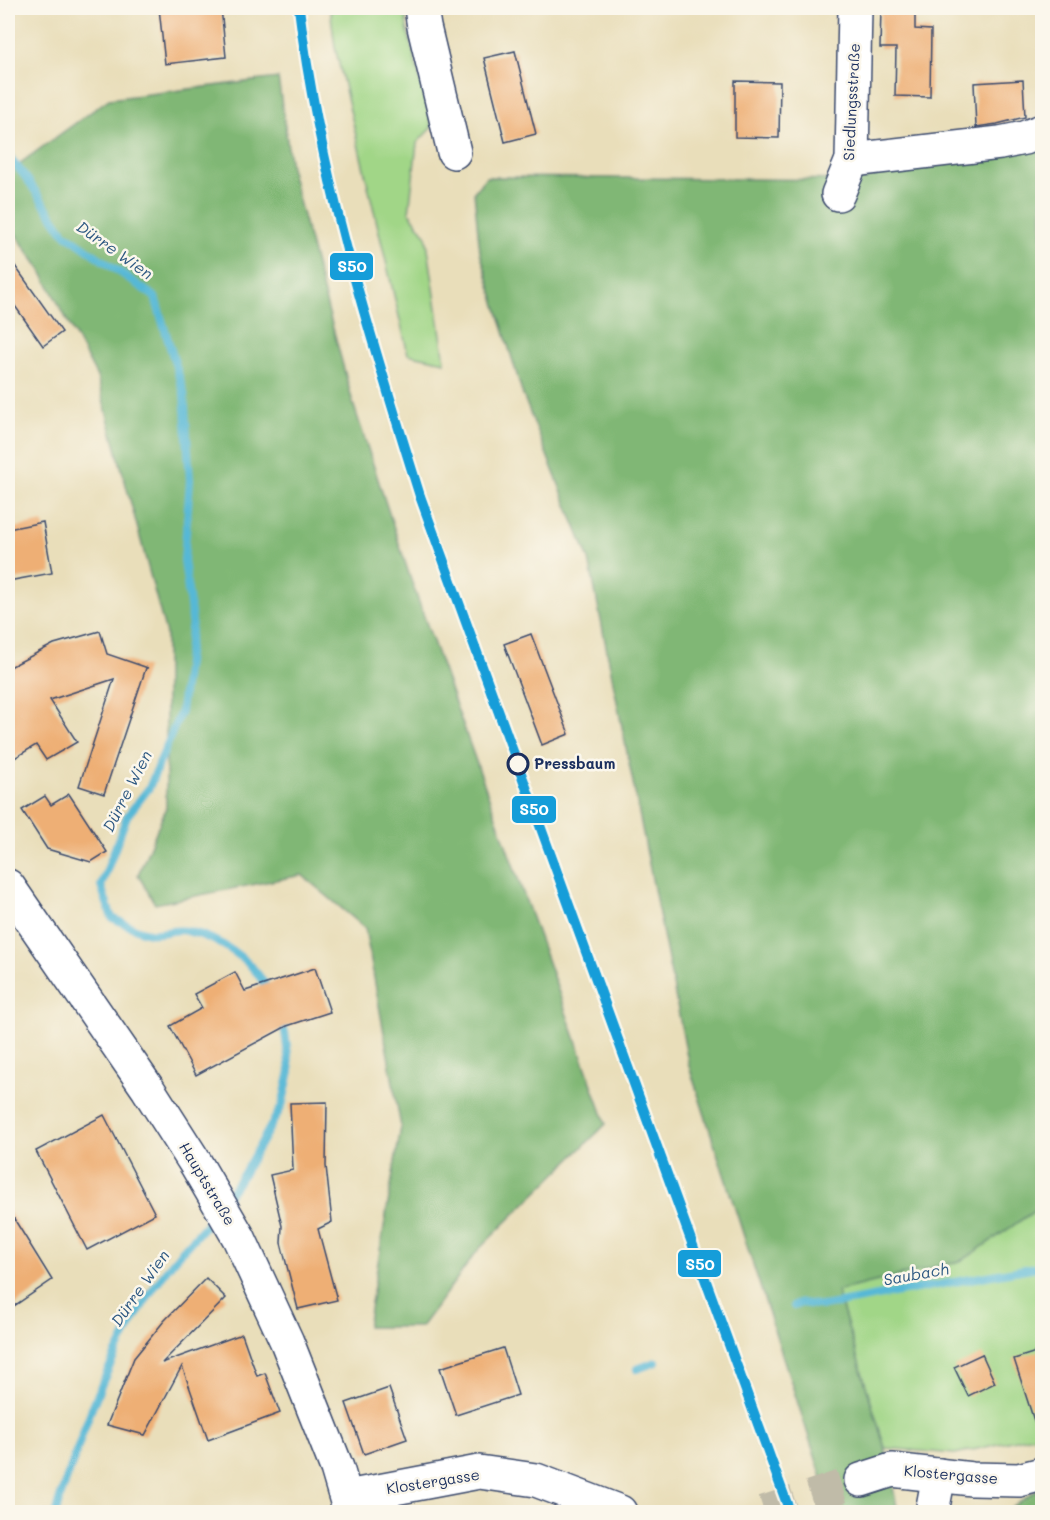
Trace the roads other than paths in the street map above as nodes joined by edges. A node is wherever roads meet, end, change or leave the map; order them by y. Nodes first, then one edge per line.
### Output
1 (421, 8) edge
2 (855, 8) edge
3 (1042, 131) edge
4 (454, 152) dead end
5 (852, 160) junction
6 (838, 194) dead end
7 (8, 886) edge
8 (1042, 1474) edge
9 (939, 1475) junction
10 (861, 1480) tunnel mouth
11 (349, 1505) edge
12 (620, 1512) edge
13 (932, 1512) edge

1 - 4 street
2 - 5 street, Siedlungsstraße
3 - 5 street
5 - 6 street, Siedlungsstraße
7 - 11 street, Hauptstraße
8 - 9 street, Klostergasse
9 - 10 street, Klostergasse
9 - 13 street
11 - 12 street, Klostergasse

